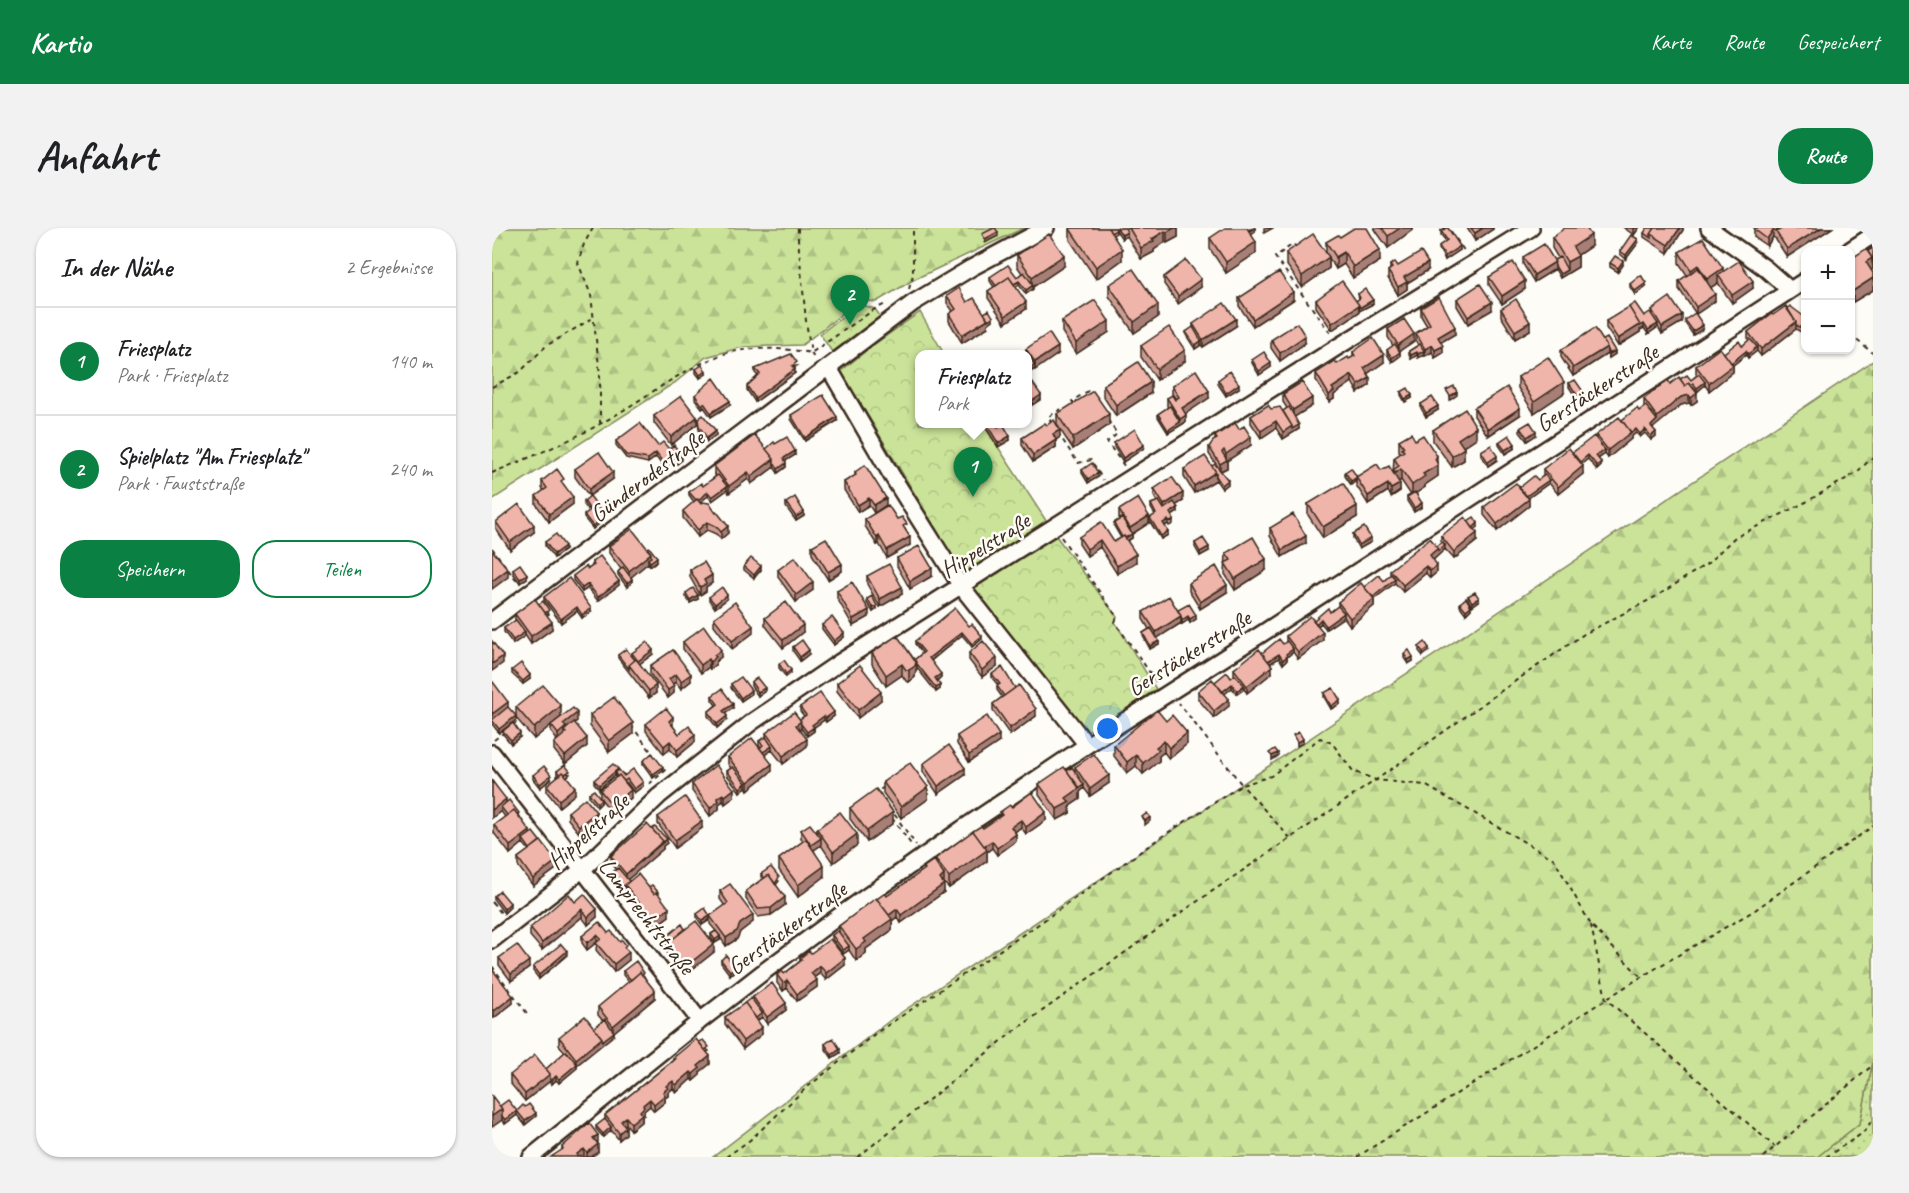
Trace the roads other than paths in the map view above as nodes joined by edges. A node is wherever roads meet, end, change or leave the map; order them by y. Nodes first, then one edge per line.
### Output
1 (1046, 228) edge
2 (1531, 228) edge
3 (1709, 228) edge
4 (1873, 235) edge
5 (1855, 247) edge
6 (1801, 283) edge
7 (1790, 290) junction
8 (829, 368) junction
9 (961, 586) junction
10 (492, 621) edge
11 (1087, 745) junction
12 (492, 753) edge
13 (583, 869) junction
14 (492, 940) edge
15 (700, 1021) junction
16 (531, 1157) edge

1 - 8 street, Günderodestraße
2 - 9 street, Hippelstraße
3 - 7 street
4 - 5 street
6 - 7 street, Gerstäckerstraße
7 - 11 street, Gerstäckerstraße
8 - 9 street
8 - 10 street, Günderodestraße
9 - 11 street
9 - 13 street, Hippelstraße
11 - 15 street, Gerstäckerstraße
12 - 13 street, Lamprechtstraße
13 - 14 street, Hippelstraße
13 - 15 street, Lamprechtstraße
15 - 16 street, Gerstäckerstraße

